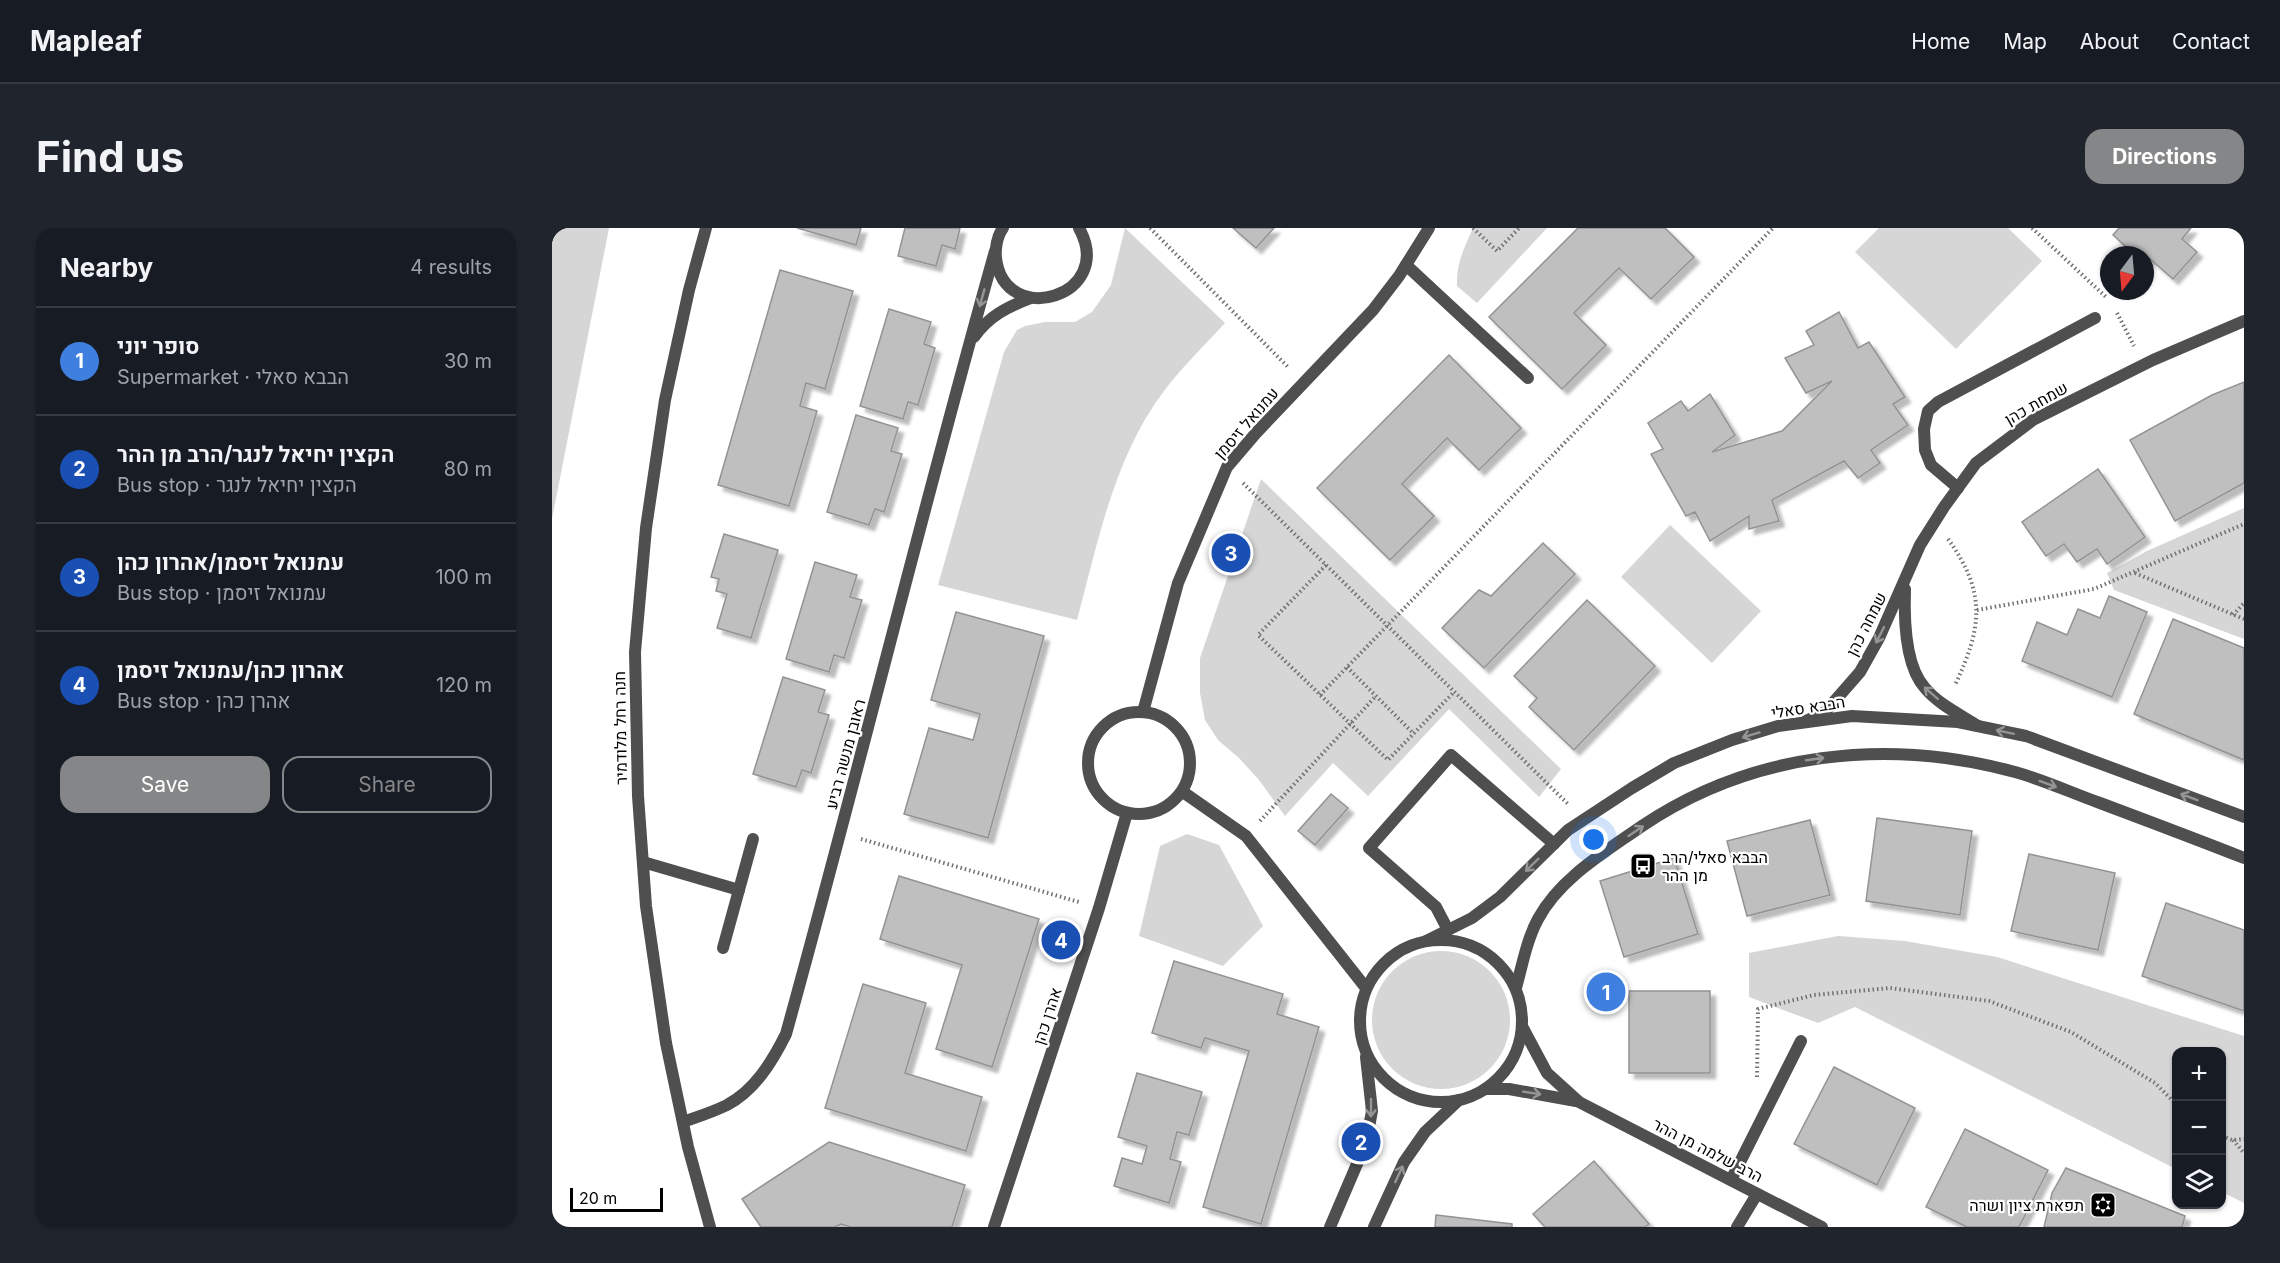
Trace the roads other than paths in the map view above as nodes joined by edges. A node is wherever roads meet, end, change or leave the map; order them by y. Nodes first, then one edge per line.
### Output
1 (706, 228) edge
2 (1003, 228) edge
3 (1079, 228) edge
4 (1429, 228) edge
5 (995, 251) junction
6 (1406, 265) junction
7 (1031, 298) junction
8 (2096, 318) dead end
9 (2244, 321) edge
10 (968, 345) junction
11 (1528, 378) dead end
12 (1958, 488) junction
13 (1905, 582) junction
14 (1143, 712) junction
15 (1802, 723) junction
16 (1979, 726) junction
17 (1183, 792) junction
18 (1127, 813) junction
19 (2244, 817) edge
20 (753, 839) dead end
21 (1554, 844) junction
22 (2244, 858) edge
23 (643, 862) junction
24 (739, 890) junction
25 (1448, 930) junction
26 (1426, 941) junction
27 (723, 948) dead end
28 (1366, 988) junction
29 (1516, 988) junction
30 (1523, 1028) junction
31 (1801, 1041) dead end
32 (1365, 1050) junction
33 (1485, 1089) junction
34 (1459, 1100) junction
35 (1579, 1102) junction
36 (683, 1122) junction
37 (1731, 1180) junction
38 (1757, 1194) junction
39 (710, 1227) edge
40 (994, 1227) edge
41 (1330, 1227) edge
42 (1374, 1227) edge
43 (1737, 1227) edge
44 (1822, 1227) edge

1 - 23 street, חנה רחל מלודמיר
2 - 5 street, ראובן מנשה רביע
3 - 7 street, ראובן מנשה רביע
4 - 6 street, עמנואל זיסמן
5 - 7 street
5 -> 10 street, ראובן מנשה רביע
6 - 11 street
6 - 14 street, עמנואל זיסמן
7 - 10 street, ראובן מנשה רביע
8 - 12 street
9 - 12 street, שמחת כהן
10 - 36 street, ראובן מנשה רביע
12 - 13 street, שמחת כהן
13 -> 15 street, שמחה כהן
16 -> 13 street, שמחה כהן
14 - 17 street
14 - 18 street
15 - 16 street, הבבא סאלי
15 -> 21 street, הבבא סאלי
19 -> 16 street, הבבא סאלי
17 - 18 street
17 - 28 street
18 - 40 street, אהרן כהן
20 - 24 street
21 -> 25 street, הבבא סאלי
21 - 25 street
29 -> 22 street
23 - 24 street
23 - 36 street, חנה רחל מלודמיר
24 - 27 street
25 - 26 street, הבבא סאלי
26 - 28 street
26 - 29 street
28 - 32 street
29 - 30 street
30 - 33 street
30 - 35 street
31 - 37 street
32 - 34 street
32 -> 41 street
33 - 34 street
33 -> 35 street
42 -> 34 street
35 - 37 street, הרב שלמה מן ההר
36 - 39 street, חנה רחל מלודמיר
37 - 38 street, הרב שלמה מן ההר
38 - 43 street
38 - 44 street, הרב שלמה מן ההר

